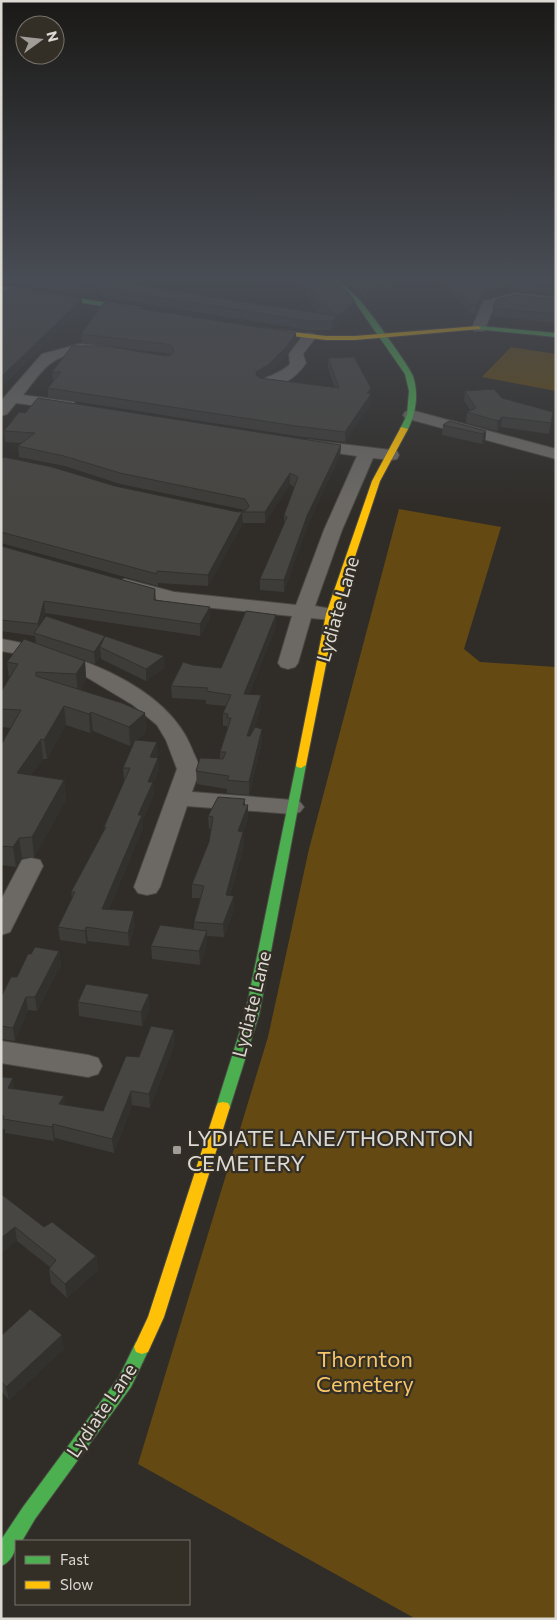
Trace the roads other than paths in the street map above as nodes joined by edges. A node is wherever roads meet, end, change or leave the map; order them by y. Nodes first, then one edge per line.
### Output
1 (53, 355) edge
2 (296, 355) edge
3 (394, 355) edge
4 (282, 378) junction
5 (265, 383) edge
6 (298, 385) edge
7 (12, 398) junction
8 (79, 406) edge
9 (1, 411) edge
10 (411, 416) junction
11 (290, 442) edge
12 (367, 452) junction
13 (556, 454) edge
14 (391, 455) junction
15 (110, 581) edge
16 (302, 612) junction
17 (331, 614) junction
18 (1, 644) edge
19 (288, 663) dead end
20 (177, 798) junction
21 (292, 807) junction
22 (31, 866) dead end
23 (147, 887) dead end
24 (1, 926) edge
25 (1, 1052) edge
26 (88, 1066) dead end
27 (1, 1557) edge

1 - 7 street
2 - 4 street
3 - 10 main road
4 - 5 street
4 - 6 street
7 - 8 street
7 - 9 street
10 - 13 street
10 - 14 main road, Lydiate Lane
11 - 12 street
12 - 14 street
12 - 16 street, Lydiate Lane
14 - 17 main road, Lydiate Lane
15 - 16 street
16 - 17 street
16 - 19 street, Lydiate Lane
17 - 21 main road, Lydiate Lane
18 - 20 street
20 - 21 street
20 - 23 street
21 - 27 main road, Lydiate Lane
22 - 24 street
25 - 26 street

